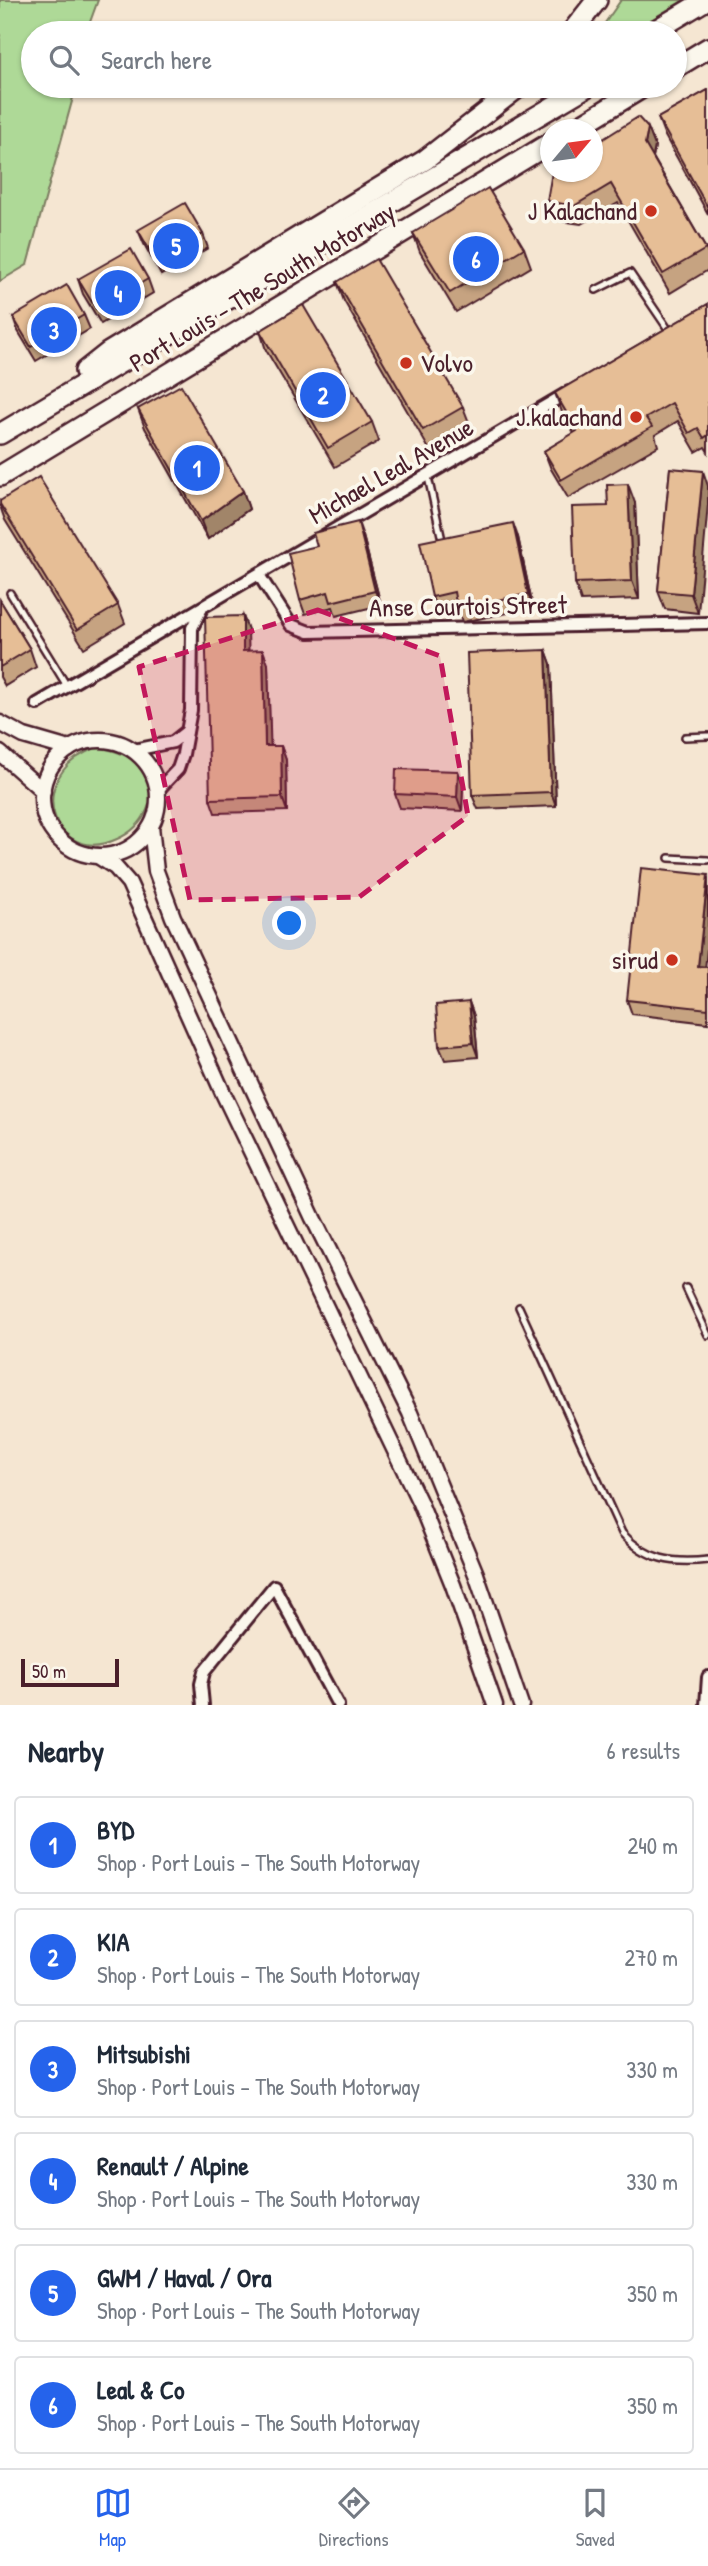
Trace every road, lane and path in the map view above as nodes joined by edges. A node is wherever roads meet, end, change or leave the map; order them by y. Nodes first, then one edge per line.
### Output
1 (597, 0) edge
2 (706, 0) edge
3 (708, 14) edge
4 (580, 21) edge
5 (671, 21) edge
6 (687, 27) edge
7 (708, 48) edge
8 (687, 61) edge
9 (505, 98) edge
10 (544, 98) edge
11 (568, 98) edge
12 (625, 98) edge
13 (591, 119) edge
14 (540, 150) edge
15 (449, 169) junction
16 (596, 290) dead end
17 (673, 326) joint
18 (656, 337) edge
19 (575, 389) edge
20 (39, 410) junction
21 (0, 434) edge
22 (4, 475) edge
23 (428, 477) junction
24 (442, 540) edge
25 (258, 575) junction
26 (10, 593) dead end
27 (201, 610) junction
28 (708, 623) edge
29 (67, 686) junction
30 (37, 704) dead end
31 (0, 723) edge
32 (187, 731) junction
33 (708, 736) edge
34 (685, 737) dead end
35 (69, 749) junction
36 (134, 750) junction
37 (0, 753) edge
38 (158, 790) junction
39 (43, 791) junction
40 (151, 827) junction
41 (98, 856) junction
42 (669, 858) dead end
43 (708, 860) edge
44 (686, 1288) dead end
45 (519, 1307) dead end
46 (708, 1335) edge
47 (708, 1560) edge
48 (708, 1677) edge
49 (203, 1705) edge
50 (338, 1705) edge
51 (495, 1705) edge
52 (521, 1705) edge
53 (706, 1705) edge

1 - 4 highway
2 - 5 highway
3 - 6 highway
7 - 8 highway
9 - 20 highway
10 - 15 highway
11 - 15 highway, Port Louis – The South Motorway
12 - 13 highway
14 - 22 highway, Port Louis – The South Motorway
15 - 20 highway, Port Louis – The South Motorway
16 - 17 lane
17 - 18 street
19 - 23 street, Michael Leal Avenue
20 - 21 highway, Port Louis – The South Motorway
23 - 24 lane
23 - 25 street, Michael Leal Avenue
25 - 27 street, Michael Leal Avenue
25 - 28 street, Anse Courtois Street
26 - 29 lane
27 - 29 street, Michael Leal Avenue
27 - 32 street
29 - 30 street, Michael Leal Avenue
31 - 35 street
32 - 36 street
32 - 38 street
33 - 34 lane
35 - 36 street
35 - 39 street
36 - 38 street
37 - 39 street
38 - 40 street
39 - 41 street
40 - 41 street
40 - 52 street
41 - 51 street
42 - 43 lane
44 - 46 lane
45 - 47 lane
48 - 53 street
49 - 50 street

